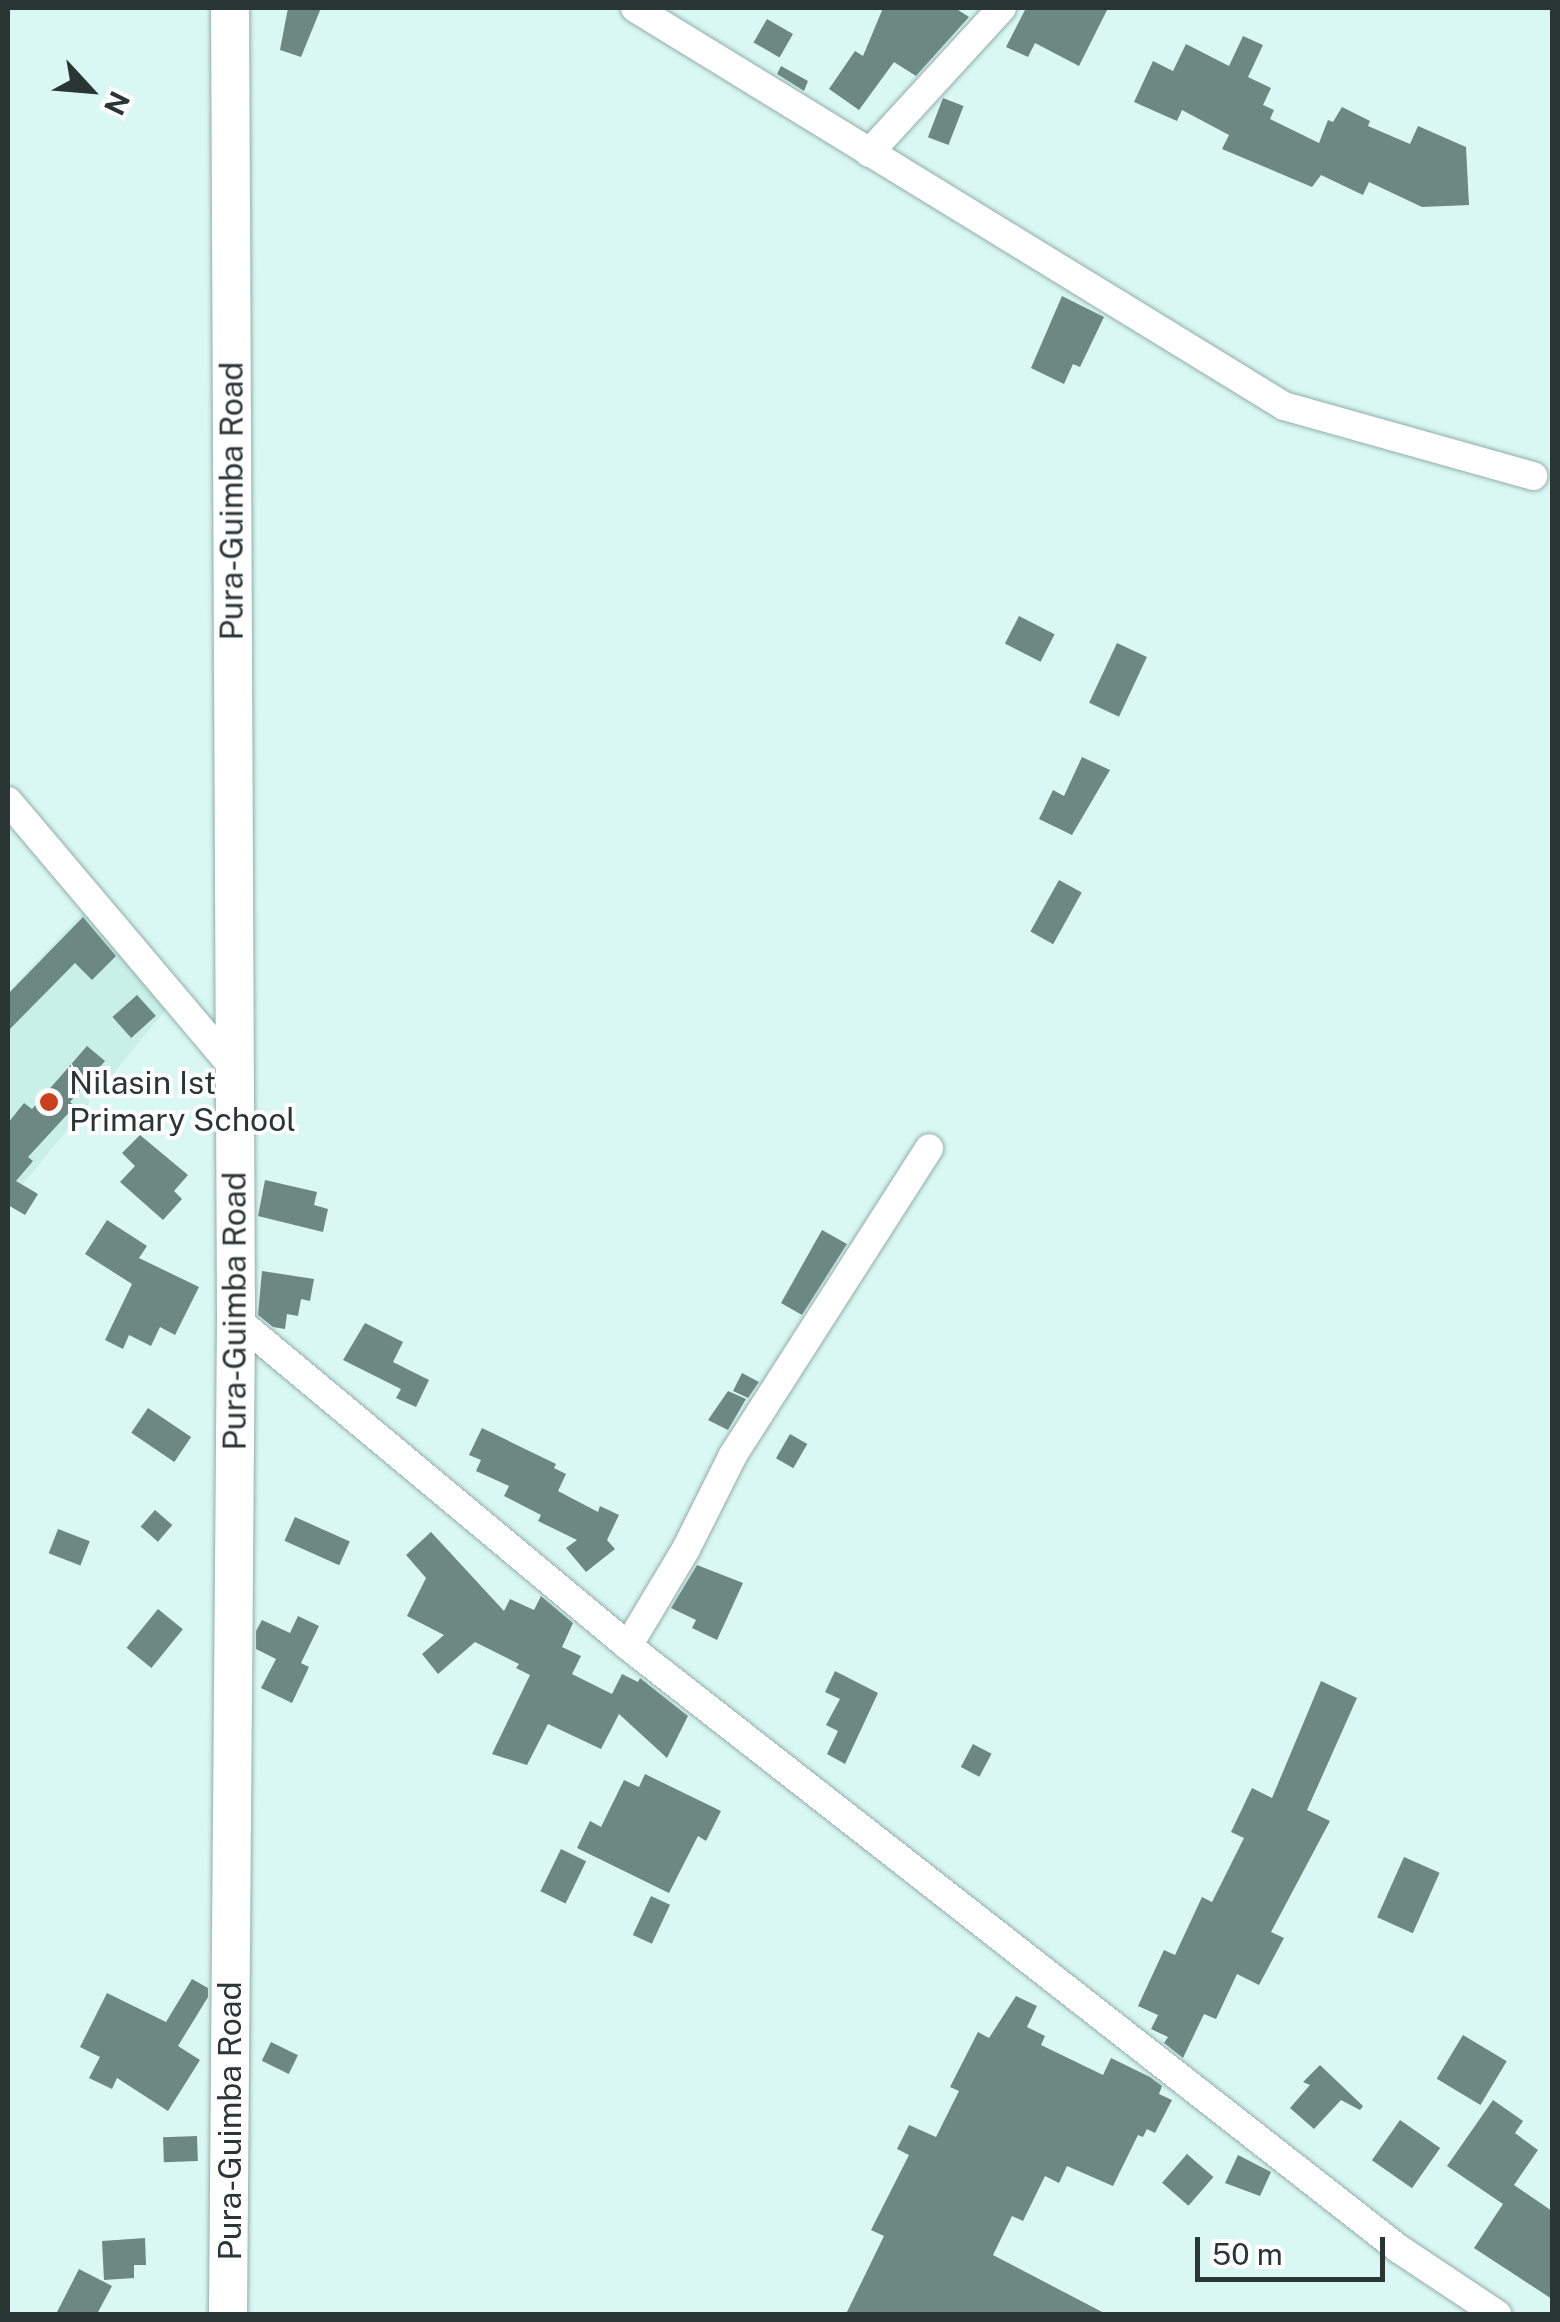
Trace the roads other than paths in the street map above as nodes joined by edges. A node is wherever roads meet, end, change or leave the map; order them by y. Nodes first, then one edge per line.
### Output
1 (230, 8) edge
2 (635, 8) edge
3 (990, 11) edge
4 (869, 153) junction
5 (1532, 476) dead end
6 (8, 801) edge
7 (236, 1072) junction
8 (928, 1148) dead end
9 (236, 1318) junction
10 (628, 1646) junction
11 (228, 2314) edge
12 (1497, 2314) edge

1 - 7 main road, Pura-Guimba Road
2 - 4 street
3 - 4 street
4 - 5 street
6 - 7 street
7 - 9 main road, Pura-Guimba Road
8 - 10 street
9 - 10 street
9 - 11 main road, Pura-Guimba Road
10 - 12 street

